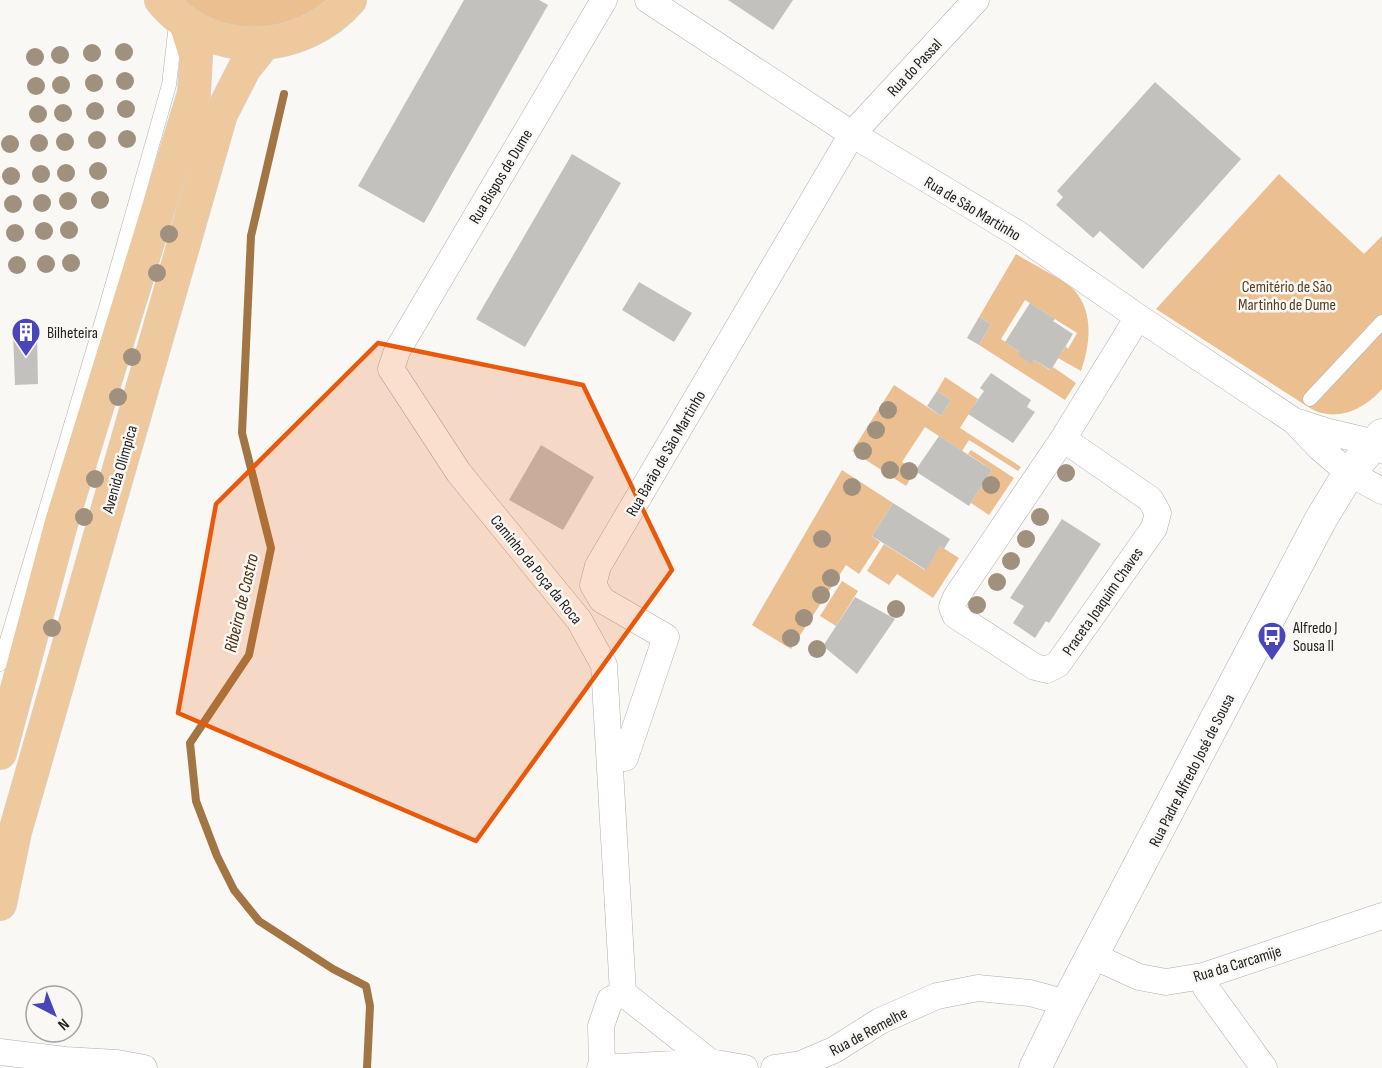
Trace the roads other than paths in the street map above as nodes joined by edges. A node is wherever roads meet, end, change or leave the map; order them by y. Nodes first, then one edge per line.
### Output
1 (350, 0) edge
2 (604, 0) edge
3 (648, 0) edge
4 (976, 0) edge
5 (175, 13) edge
6 (262, 45) junction
7 (852, 134) junction
8 (1138, 317) junction
9 (1382, 322) edge
10 (397, 351) joint
11 (1310, 399) dead end
12 (1294, 421) junction
13 (1063, 439) junction
14 (1380, 443) edge
15 (1349, 473) junction
16 (1382, 490) edge
17 (3, 644) edge
18 (0, 664) edge
19 (0, 753) edge
20 (625, 758) dead end
21 (0, 904) edge
22 (1382, 916) edge
23 (1094, 956) junction
24 (1203, 976) junction
25 (623, 993) junction
26 (1067, 1003) junction
27 (0, 1052) edge
28 (710, 1062) junction
29 (601, 1067) edge
30 (144, 1068) edge
31 (745, 1068) edge
32 (774, 1068) edge
33 (1035, 1068) edge
34 (1264, 1068) edge

1 - 6 main road
2 - 10 street, Rua Bispos de Dume
3 - 7 street, Rua de São Martinho
4 - 7 street, Rua do Passal
5 - 6 main road
5 - 17 lane
5 - 19 main road
6 - 21 main road, Avenida Olímpica
7 - 8 street, Rua de São Martinho
7 - 20 street, Rua Barão de São Martinho
8 - 12 street, Rua de São Martinho
8 - 13 street, Praceta Joaquim Chaves
9 - 11 lane
10 - 25 street, Caminho da Poça da Roca
12 - 14 street, Rua de São Martinho
12 - 15 street, Rua de São Martinho
13 - 13 street, Praceta Joaquim Chaves
14 - 15 street, Rua Padre Alfredo José de Sousa
15 - 16 street, Rua de São Martinho
15 - 23 street, Rua Padre Alfredo José de Sousa
17 - 18 lane
22 - 24 street, Rua da Carcamije
23 - 24 street, Rua da Carcamije
23 - 26 street, Rua Padre Alfredo José de Sousa
24 - 34 street
25 - 28 street
25 - 29 street
26 - 32 street, Rua de Remelhe
26 - 33 street, Rua Padre Alfredo José de Sousa
27 - 30 street
28 - 29 street
28 - 31 street

